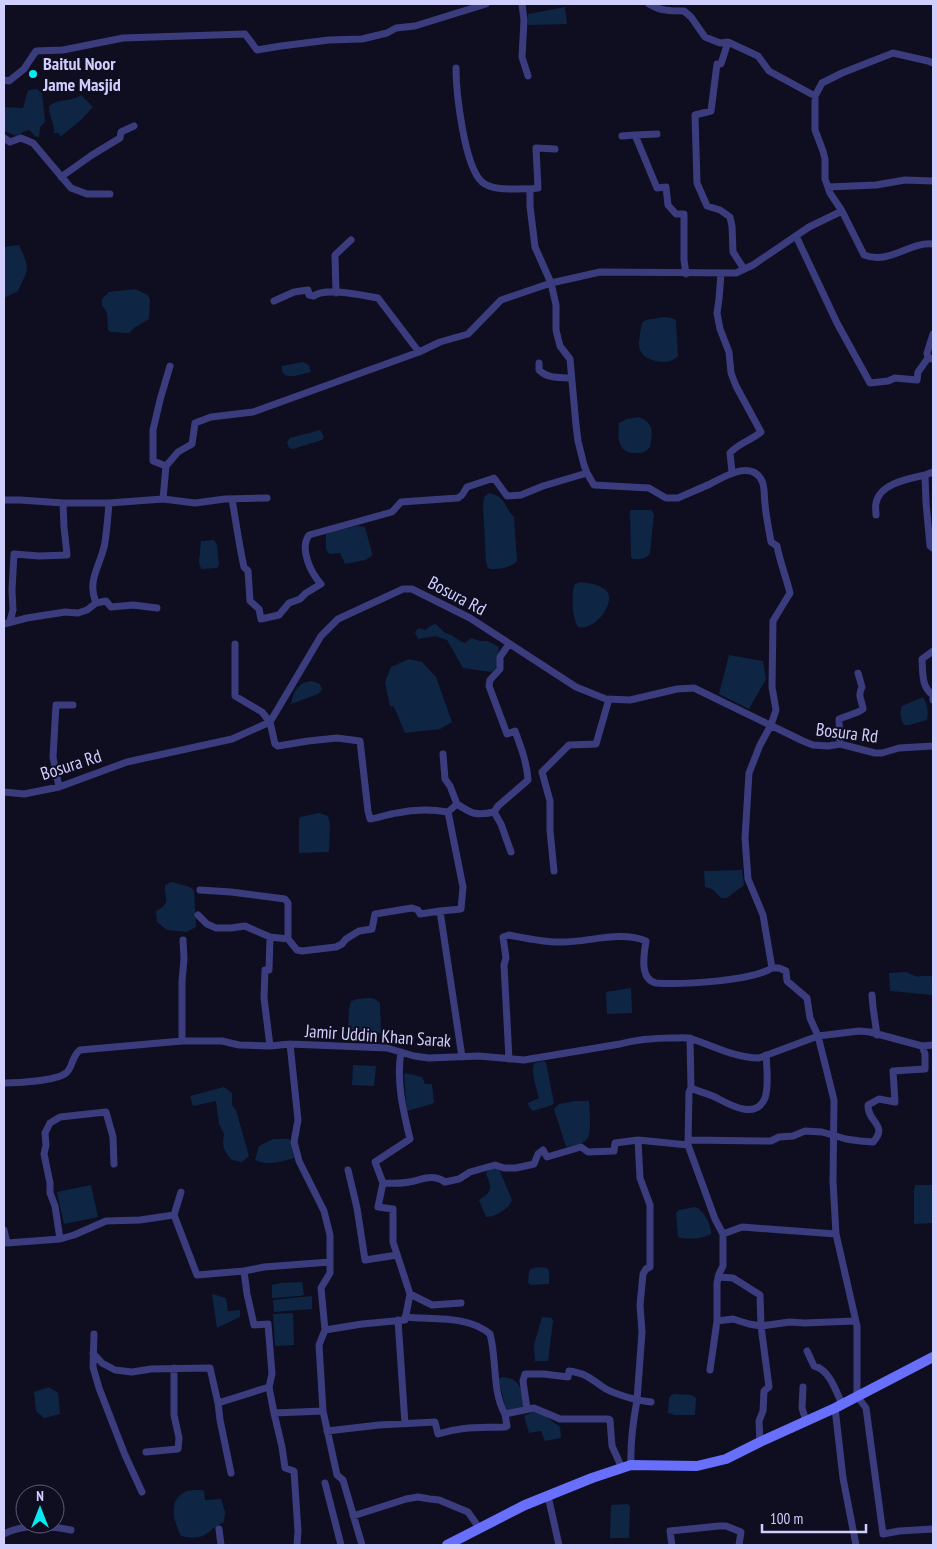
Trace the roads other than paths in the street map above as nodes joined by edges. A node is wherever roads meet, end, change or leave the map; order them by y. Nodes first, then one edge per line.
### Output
1 (486, 4) edge
2 (522, 4) edge
3 (649, 4) edge
4 (728, 42) junction
5 (933, 63) edge
6 (456, 68) dead end
7 (528, 76) dead end
8 (4, 80) edge
9 (815, 96) junction
10 (134, 126) dead end
11 (657, 134) dead end
12 (635, 135) junction
13 (622, 136) dead end
14 (4, 138) edge
15 (555, 149) dead end
16 (61, 176) junction
17 (933, 181) edge
18 (828, 187) junction
19 (530, 189) junction
20 (110, 194) dead end
21 (842, 212) junction
22 (796, 236) junction
23 (351, 240) dead end
24 (933, 244) edge
25 (744, 269) junction
26 (686, 274) junction
27 (721, 274) junction
28 (551, 282) junction
29 (336, 293) junction
30 (274, 301) dead end
31 (933, 335) edge
32 (419, 352) junction
33 (930, 358) edge
34 (539, 363) dead end
35 (170, 366) dead end
36 (571, 378) junction
37 (166, 466) junction
38 (732, 472) junction
39 (933, 472) edge
40 (587, 474) junction
41 (925, 475) junction
42 (268, 498) dead end
43 (162, 499) junction
44 (232, 499) junction
45 (4, 500) edge
46 (63, 503) junction
47 (109, 503) junction
48 (876, 515) dead end
49 (933, 548) edge
50 (96, 603) junction
51 (157, 608) dead end
52 (7, 623) edge
53 (235, 644) dead end
54 (509, 644) junction
55 (933, 651) edge
56 (858, 673) dead end
57 (608, 699) junction
58 (933, 700) edge
59 (73, 704) dead end
60 (270, 722) junction
61 (771, 725) junction
62 (840, 744) junction
63 (933, 746) edge
64 (443, 754) dead end
65 (59, 787) junction
66 (4, 792) edge
67 (457, 804) junction
68 (448, 812) junction
69 (494, 812) junction
70 (511, 852) dead end
71 (554, 871) dead end
72 (200, 890) dead end
73 (440, 911) junction
74 (198, 916) dead end
75 (270, 937) junction
76 (288, 939) junction
77 (183, 940) dead end
78 (772, 968) junction
79 (872, 995) dead end
80 (877, 1034) junction
81 (818, 1036) junction
82 (690, 1038) junction
83 (182, 1041) junction
84 (290, 1044) junction
85 (933, 1045) edge
86 (270, 1046) junction
87 (922, 1046) junction
88 (401, 1052) junction
89 (766, 1055) junction
90 (462, 1057) junction
91 (509, 1058) junction
92 (4, 1084) edge
93 (691, 1088) junction
94 (833, 1136) junction
95 (638, 1140) junction
96 (688, 1143) junction
97 (114, 1164) dead end
98 (348, 1170) dead end
99 (383, 1183) junction
100 (182, 1192) dead end
101 (174, 1215) junction
102 (4, 1230) edge
103 (723, 1234) junction
104 (836, 1234) junction
105 (60, 1239) junction
106 (397, 1255) junction
107 (330, 1262) junction
108 (244, 1271) junction
109 (718, 1277) junction
110 (410, 1294) junction
111 (461, 1303) dead end
112 (402, 1319) junction
113 (718, 1321) junction
114 (854, 1321) junction
115 (761, 1326) junction
116 (325, 1330) junction
117 (94, 1334) dead end
118 (806, 1351) dead end
119 (93, 1353) junction
120 (933, 1357) edge
121 (174, 1368) junction
122 (710, 1370) dead end
123 (269, 1387) junction
124 (803, 1387) dead end
125 (857, 1396) junction
126 (637, 1400) junction
127 (651, 1402) dead end
128 (218, 1403) junction
129 (839, 1406) junction
130 (527, 1409) junction
131 (323, 1411) junction
132 (274, 1413) junction
133 (505, 1414) junction
134 (806, 1421) junction
135 (405, 1424) junction
136 (327, 1431) junction
137 (760, 1442) junction
138 (146, 1452) dead end
139 (626, 1467) junction
140 (231, 1473) dead end
141 (325, 1483) dead end
142 (142, 1492) dead end
143 (548, 1496) junction
144 (353, 1516) junction
145 (218, 1529) dead end
146 (480, 1529) junction
147 (933, 1529) edge
148 (71, 1530) dead end
149 (4, 1534) edge
150 (221, 1545) edge
151 (297, 1545) edge
152 (341, 1545) edge
153 (362, 1545) edge
154 (447, 1545) edge
155 (560, 1545) edge
156 (672, 1545) edge
157 (739, 1545) edge
158 (856, 1545) edge

1 - 8 street
2 - 7 street
3 - 4 street
4 - 9 street
4 - 25 street
5 - 9 street
6 - 19 street
9 - 18 street
10 - 16 street
11 - 12 street
12 - 13 street
12 - 26 street
14 - 16 street
15 - 19 street
16 - 20 street
17 - 18 street
18 - 21 street
19 - 28 street
21 - 22 street
21 - 24 street
22 - 25 street
22 - 33 street
23 - 29 street
25 - 27 street
26 - 27 street
26 - 28 street
27 - 38 street
28 - 32 street
28 - 36 street
29 - 30 street
29 - 32 street
31 - 33 street
32 - 37 street
34 - 36 street
35 - 37 street
36 - 40 street
37 - 43 street
38 - 40 street
38 - 61 street
39 - 41 street
40 - 44 street
41 - 48 street
41 - 49 street
42 - 44 street
43 - 44 street
43 - 47 street
45 - 46 street
46 - 47 street
46 - 52 street
47 - 50 street
50 - 51 street
50 - 52 street
53 - 60 street
54 - 57 street, Bosura Rd
54 - 60 street, Bosura Rd
54 - 69 street
55 - 58 street
56 - 62 street
57 - 61 street, Bosura Rd
57 - 71 street
59 - 65 street
60 - 65 street, Bosura Rd
60 - 68 street
61 - 62 street, Bosura Rd
61 - 78 street
62 - 63 street, Bosura Rd
64 - 67 street
65 - 66 street, Bosura Rd
67 - 68 street
67 - 69 street
68 - 73 street
69 - 70 street
72 - 76 street
73 - 76 street
73 - 90 street
74 - 75 street
75 - 76 street
75 - 86 street
77 - 83 street
78 - 81 street
78 - 91 street
79 - 80 street
80 - 81 street, Jamir Uddin Khan Sarak
80 - 87 street, Jamir Uddin Khan Sarak
81 - 89 street, Jamir Uddin Khan Sarak
81 - 94 street
82 - 89 street, Jamir Uddin Khan Sarak
82 - 91 street, Jamir Uddin Khan Sarak
82 - 93 street
83 - 86 street, Jamir Uddin Khan Sarak
83 - 92 street, Jamir Uddin Khan Sarak
84 - 86 street, Jamir Uddin Khan Sarak
84 - 88 street, Jamir Uddin Khan Sarak
84 - 107 street
85 - 87 street, Jamir Uddin Khan Sarak
87 - 94 street
88 - 90 street, Jamir Uddin Khan Sarak
88 - 99 street
89 - 93 street
90 - 91 street, Jamir Uddin Khan Sarak
93 - 96 street
94 - 96 street
94 - 104 street
95 - 96 street
95 - 99 street
95 - 126 street
96 - 103 street
97 - 105 street
98 - 106 street
99 - 106 street
100 - 101 street
101 - 105 street
101 - 108 street
102 - 105 street
103 - 104 street
103 - 109 street
104 - 114 street
106 - 110 street
107 - 108 street
107 - 116 street
108 - 123 street
109 - 113 street
109 - 115 street
110 - 111 street
110 - 112 street
112 - 116 street
112 - 133 street
112 - 135 street
113 - 115 street
113 - 122 street
114 - 115 street
114 - 125 street
115 - 137 street
116 - 131 street
117 - 119 street
118 - 129 street
119 - 121 street
119 - 142 street
120 - 125 main road
121 - 128 street
121 - 138 street
123 - 128 street
123 - 132 street
124 - 134 street
125 - 129 main road
125 - 147 street
126 - 127 street
126 - 130 street
126 - 139 street
128 - 140 street
129 - 134 main road
129 - 158 street
130 - 133 street
130 - 139 street
131 - 132 street
131 - 136 street
132 - 151 street
133 - 135 street
134 - 137 main road
135 - 136 street
136 - 144 street
137 - 139 main road
139 - 143 main road
141 - 152 street
143 - 146 main road
143 - 155 street
144 - 146 street
144 - 153 street
145 - 150 street
146 - 154 main road
148 - 149 street
156 - 157 street

